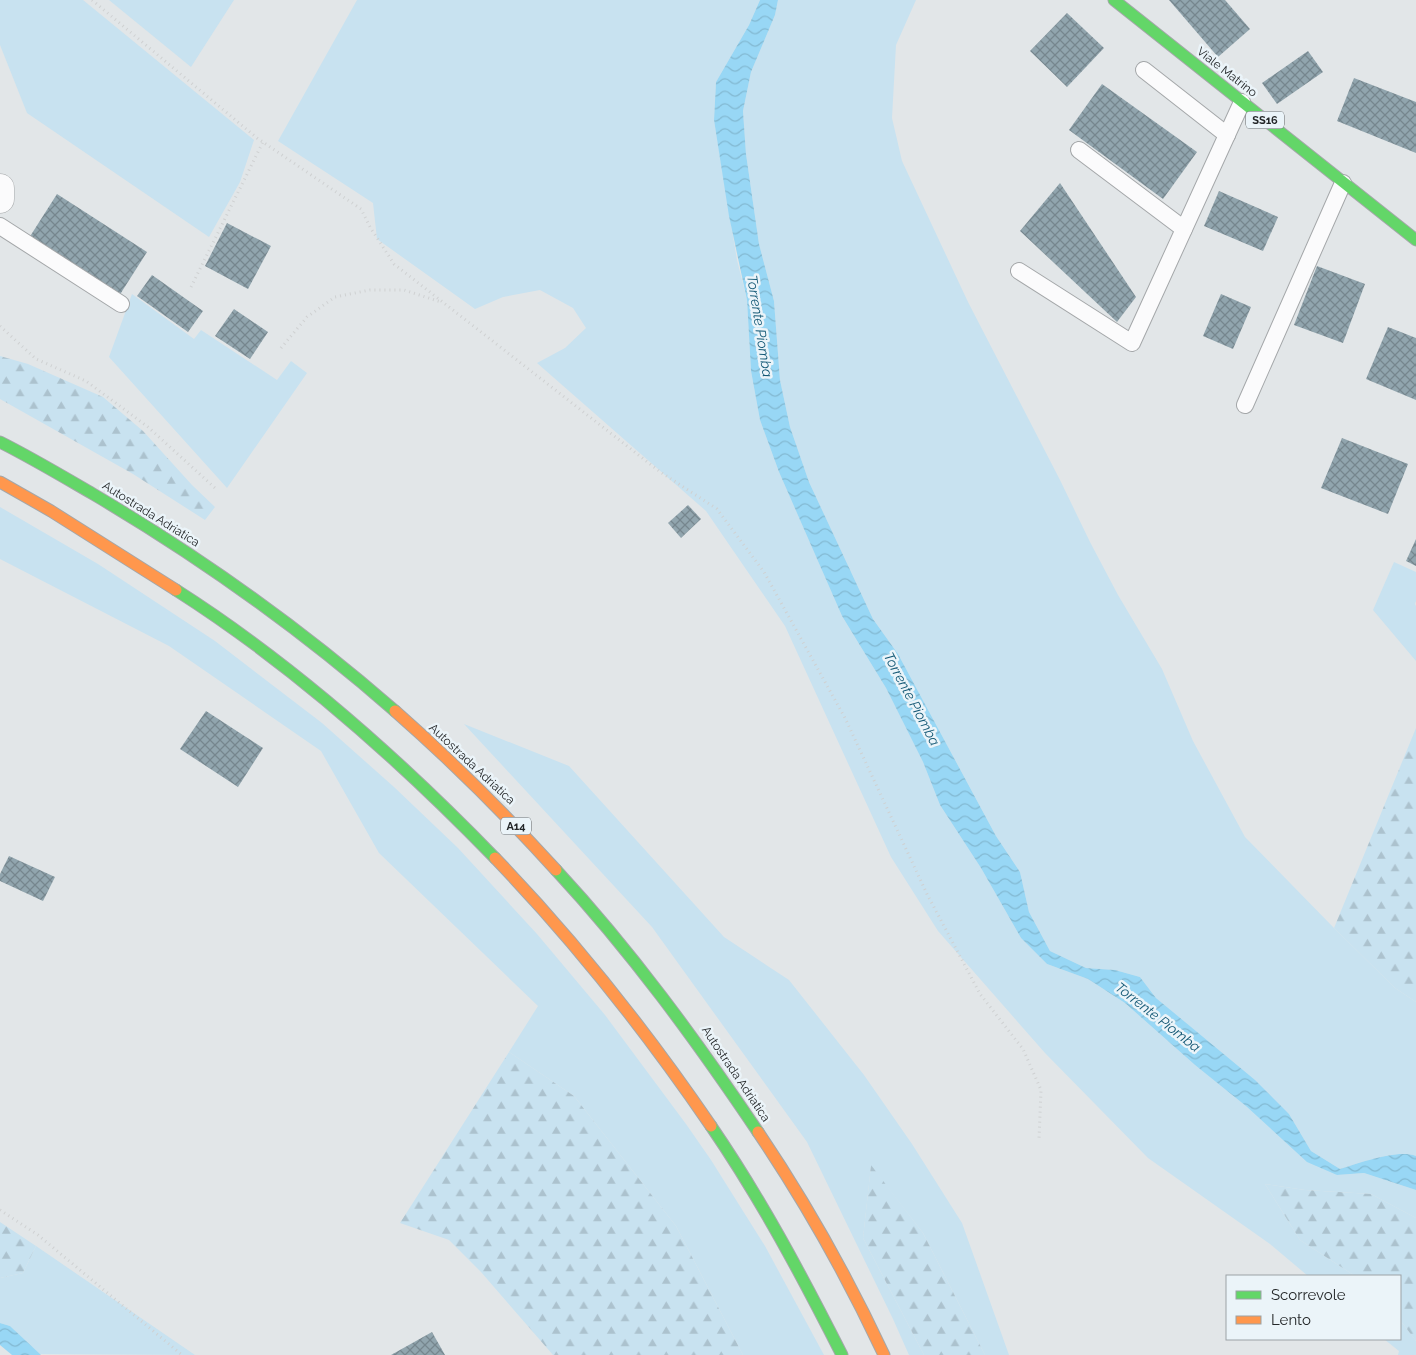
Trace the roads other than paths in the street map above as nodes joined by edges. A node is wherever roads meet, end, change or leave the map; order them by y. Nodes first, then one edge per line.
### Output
1 (1114, 0) edge
2 (1144, 70) dead end
3 (1242, 102) junction
4 (1227, 135) junction
5 (1079, 150) dead end
6 (1343, 183) junction
7 (0, 188) edge
8 (0, 198) edge
9 (0, 226) edge
10 (1184, 229) junction
11 (1416, 240) edge
12 (1019, 270) dead end
13 (121, 304) dead end
14 (1245, 405) dead end
15 (0, 442) edge
16 (0, 482) edge
17 (842, 1355) edge
18 (884, 1355) edge

1 - 3 main road, Viale Matrino / SS16
2 - 4 lane
3 - 4 lane
3 - 6 main road, Viale Matrino / SS16
4 - 10 lane
5 - 10 lane
6 - 11 main road, Viale Matrino / SS16
6 - 14 lane
7 - 8 street
9 - 13 lane
10 - 12 lane
15 - 18 main road, Autostrada Adriatica / A14
16 - 17 main road

